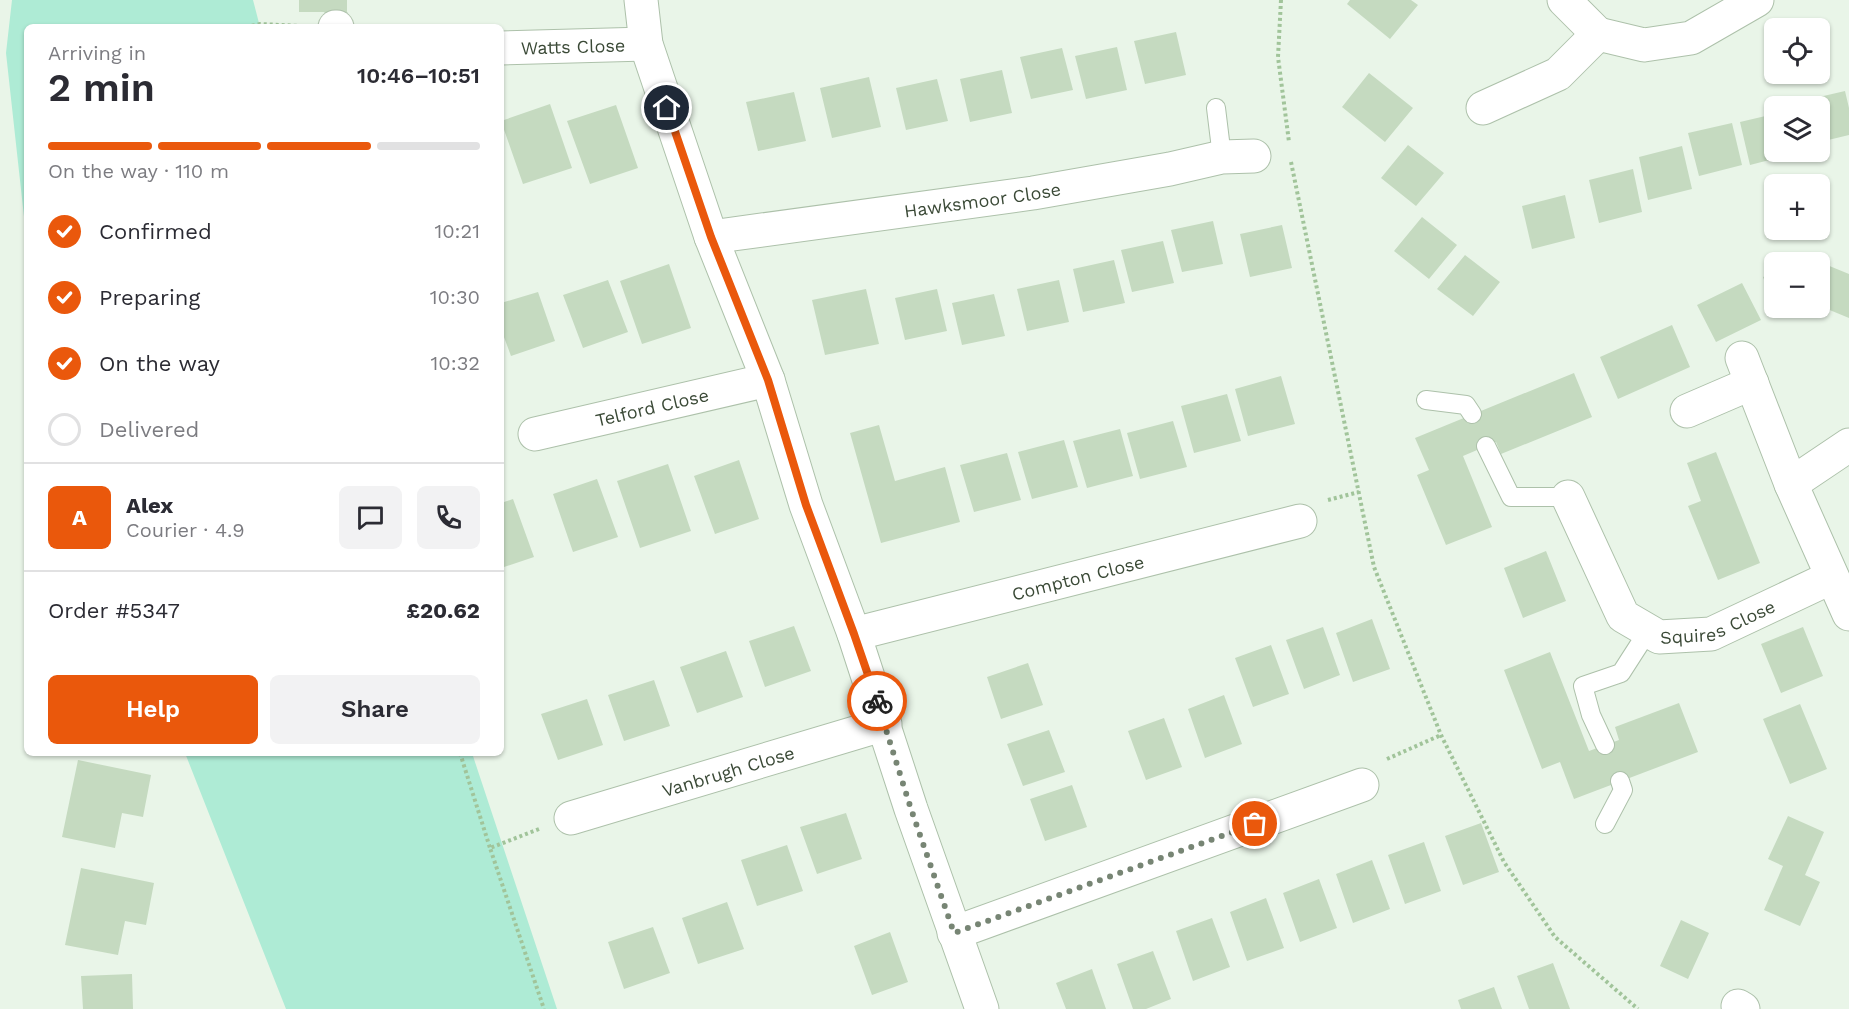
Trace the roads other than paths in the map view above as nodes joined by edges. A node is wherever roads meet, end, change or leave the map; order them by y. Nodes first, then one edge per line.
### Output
1 (641, 0) edge
2 (1564, 0) edge
3 (1757, 0) edge
4 (1598, 34) junction
5 (646, 44) junction
6 (504, 48) edge
7 (1216, 108) dead end
8 (1483, 108) dead end
9 (1254, 156) dead end
10 (1222, 157) junction
11 (711, 237) junction
12 (768, 380) junction
13 (1426, 400) dead end
14 (1687, 411) dead end
15 (1472, 414) dead end
16 (535, 434) dead end
17 (1849, 445) edge
18 (1486, 446) dead end
19 (1791, 484) junction
20 (1568, 497) joint
21 (1300, 521) dead end
22 (1832, 577) junction
23 (1849, 614) edge
24 (1648, 631) junction
25 (854, 634) junction
26 (885, 724) junction
27 (1605, 745) dead end
28 (1620, 781) dead end
29 (1362, 785) road end
30 (571, 818) dead end
31 (1605, 824) dead end
32 (954, 933) junction
33 (982, 1009) edge

1 - 5 street
2 - 4 street
3 - 4 street
4 - 8 street
5 - 6 street, Watts Close
5 - 11 street
7 - 10 lane
9 - 10 street, Hawksmoor Close
10 - 11 street, Hawksmoor Close
11 - 12 street
12 - 16 street, Telford Close
12 - 25 street
13 - 15 lane
14 - 19 street
17 - 19 street
18 - 20 lane
19 - 22 street
20 - 24 street, Squires Close
21 - 25 street, Compton Close
22 - 23 street
22 - 24 street, Squires Close
24 - 27 lane
25 - 26 street
26 - 30 street, Vanbrugh Close
26 - 32 street
28 - 31 lane
29 - 32 street
32 - 33 street

